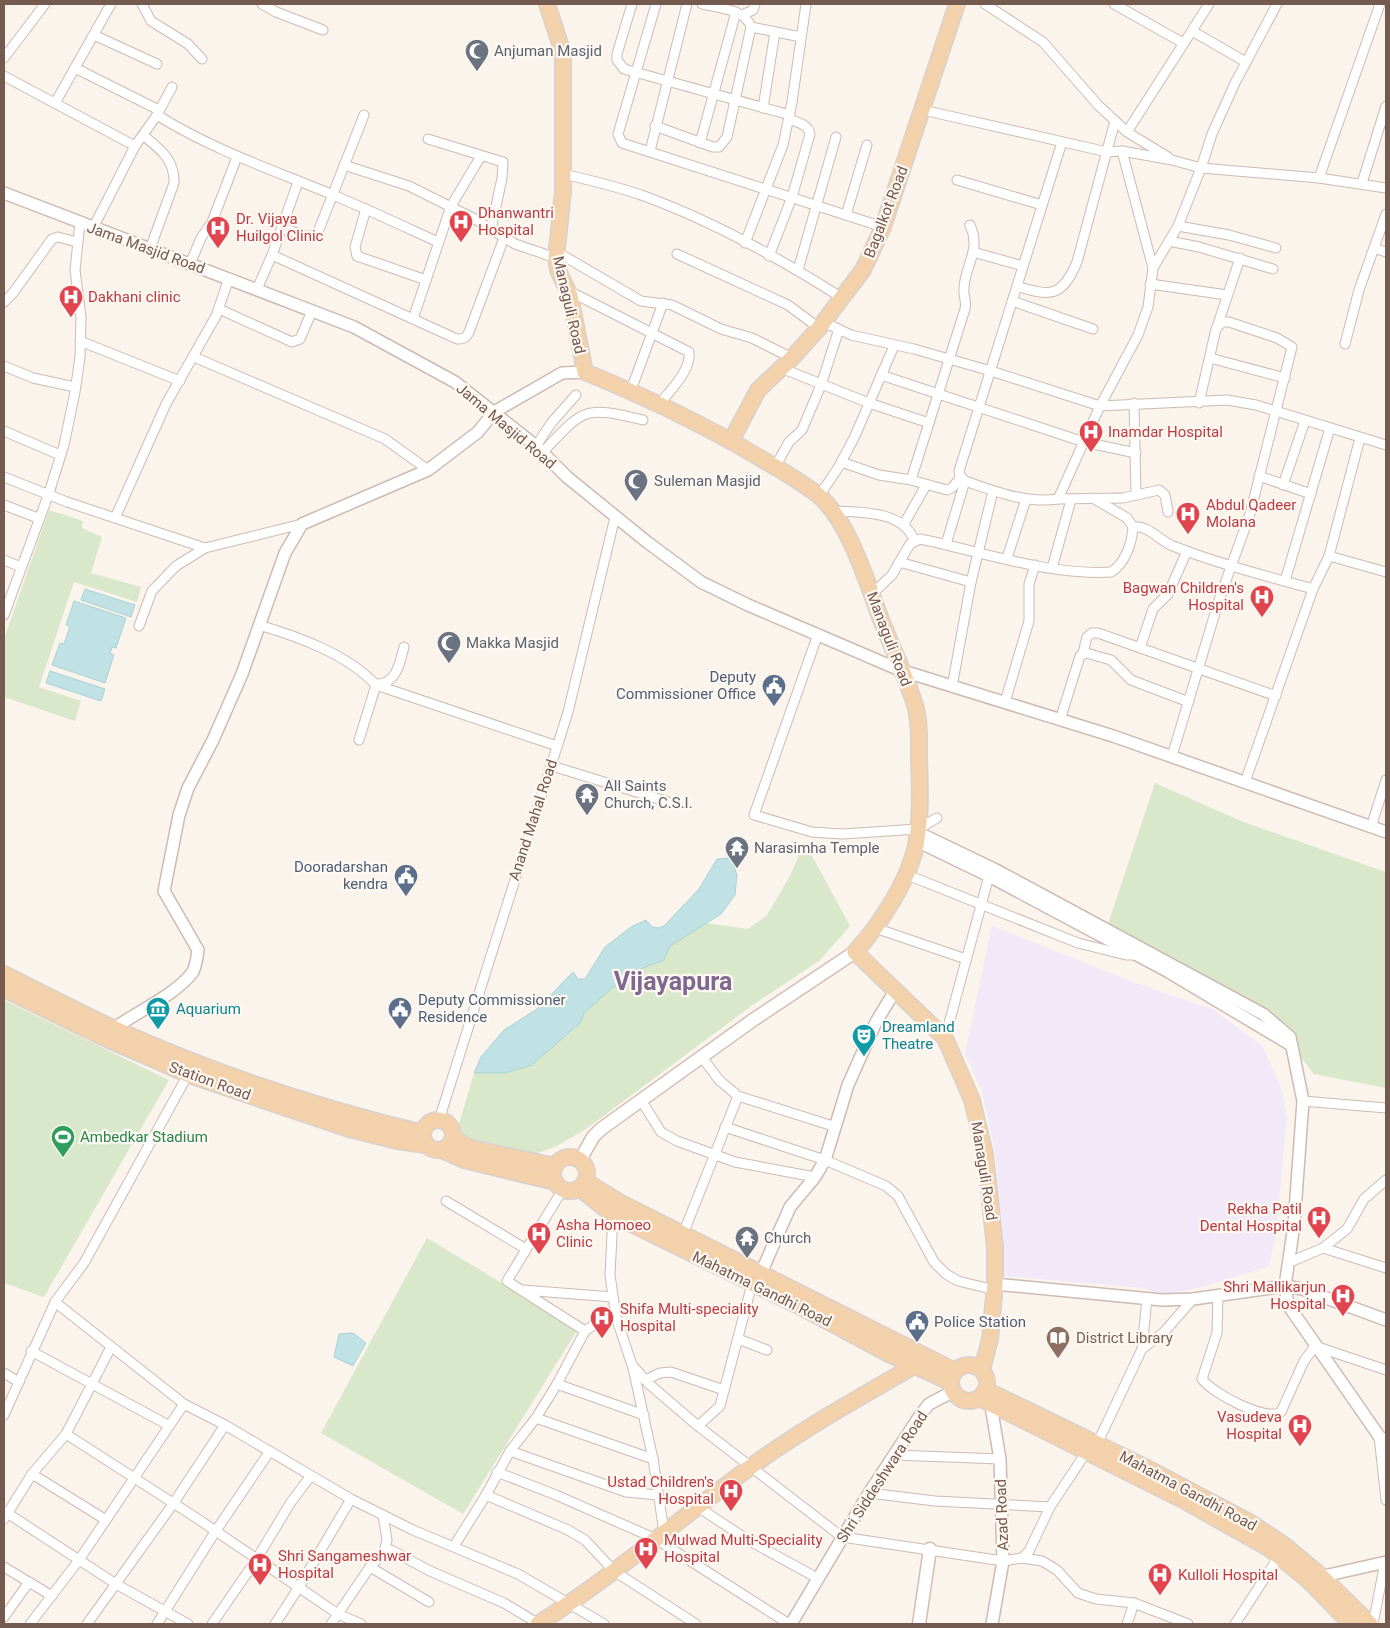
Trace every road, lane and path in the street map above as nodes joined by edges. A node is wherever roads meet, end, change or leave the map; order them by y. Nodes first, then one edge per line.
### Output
1 (45, 4) edge
2 (111, 4) edge
3 (142, 4) edge
4 (263, 4) edge
5 (547, 4) edge
6 (632, 4) edge
7 (656, 4) edge
8 (686, 4) edge
9 (702, 4) edge
10 (755, 4) edge
11 (806, 4) edge
12 (957, 4) edge
13 (985, 4) edge
14 (1114, 4) edge
15 (1209, 4) edge
16 (1277, 4) edge
17 (1380, 4) edge
18 (739, 14) junction
19 (752, 27) junction
20 (323, 30) dead end
21 (1192, 31) junction
22 (775, 32) junction
23 (94, 35) junction
24 (801, 37) junction
25 (1183, 43) junction
26 (4, 58) edge
27 (202, 59) dead end
28 (1246, 62) junction
29 (157, 64) dead end
30 (75, 68) junction
31 (636, 73) junction
32 (4, 76) edge
33 (666, 81) junction
34 (172, 87) dead end
35 (714, 95) junction
36 (734, 100) junction
37 (55, 103) junction
38 (1386, 106) edge
39 (763, 108) junction
40 (923, 110) junction
41 (158, 113) junction
42 (364, 115) dead end
43 (789, 117) junction
44 (1115, 120) junction
45 (655, 126) junction
46 (1128, 132) junction
47 (143, 135) junction
48 (836, 137) dead end
49 (428, 139) dead end
50 (700, 142) junction
51 (1062, 142) junction
52 (867, 145) dead end
53 (135, 146) junction
54 (650, 151) junction
55 (1122, 151) junction
56 (1108, 152) junction
57 (481, 156) junction
58 (237, 157) junction
59 (1172, 160) junction
60 (344, 165) junction
61 (1201, 168) junction
62 (563, 174) junction
63 (1319, 178) junction
64 (958, 180) dead end
65 (298, 182) junction
66 (1362, 183) junction
67 (1386, 188) edge
68 (766, 189) junction
69 (4, 193) edge
70 (332, 195) junction
71 (792, 197) junction
72 (816, 204) junction
73 (1042, 205) junction
74 (451, 206) junction
75 (366, 209) junction
76 (1386, 214) edge
77 (846, 215) junction
78 (80, 223) junction
79 (970, 225) dead end
80 (1178, 226) junction
81 (883, 227) junction
82 (93, 228) junction
83 (282, 228) junction
84 (491, 230) junction
85 (504, 238) junction
86 (1169, 241) junction
87 (77, 242) junction
88 (438, 242) junction
89 (745, 243) junction
90 (1276, 248) dead end
91 (1374, 248) junction
92 (150, 249) junction
93 (973, 252) junction
94 (1386, 252) edge
95 (677, 254) dead end
96 (272, 255) junction
97 (556, 255) junction
98 (769, 256) junction
99 (1240, 258) junction
100 (190, 264) junction
101 (1023, 266) junction
102 (1153, 268) junction
103 (1273, 269) dead end
104 (798, 270) junction
105 (230, 278) junction
106 (426, 280) junction
107 (1150, 284) junction
108 (1017, 286) junction
109 (257, 289) junction
110 (567, 290) junction
111 (1227, 295) junction
112 (842, 298) junction
113 (4, 302) edge
114 (1012, 302) junction
115 (663, 303) junction
116 (218, 309) junction
117 (312, 311) junction
118 (413, 319) junction
119 (821, 325) junction
120 (839, 329) junction
121 (1093, 329) dead end
122 (1216, 329) junction
123 (651, 332) junction
124 (80, 341) junction
125 (1344, 344) dead end
126 (894, 346) junction
127 (194, 357) junction
128 (1210, 358) junction
129 (948, 360) junction
130 (787, 363) junction
131 (4, 366) edge
132 (991, 371) junction
133 (585, 372) junction
134 (881, 375) junction
135 (1285, 378) junction
136 (180, 381) junction
137 (821, 385) junction
138 (75, 387) junction
139 (631, 390) junction
140 (576, 395) dead end
141 (938, 395) junction
142 (660, 403) junction
143 (869, 403) junction
144 (1134, 403) junction
145 (1199, 403) junction
146 (1100, 406) junction
147 (979, 407) junction
148 (1278, 411) junction
149 (494, 412) junction
150 (643, 420) dead end
151 (1305, 421) junction
152 (930, 423) junction
153 (1330, 428) junction
154 (4, 431) edge
155 (1360, 438) junction
156 (732, 441) junction
157 (1084, 442) junction
158 (1386, 444) edge
159 (539, 450) junction
160 (1136, 453) junction
161 (60, 454) junction
162 (841, 462) junction
163 (775, 467) junction
164 (428, 470) junction
165 (1259, 476) junction
166 (4, 477) edge
167 (963, 479) junction
168 (911, 480) junction
169 (926, 485) junction
170 (1283, 485) junction
171 (993, 491) junction
172 (49, 493) junction
173 (1311, 494) junction
174 (1136, 495) junction
175 (819, 496) junction
176 (1093, 498) junction
177 (1026, 499) junction
178 (1058, 499) junction
179 (1071, 500) junction
180 (4, 505) edge
181 (831, 511) junction
182 (1168, 512) dead end
183 (615, 517) junction
184 (38, 518) junction
185 (115, 518) junction
186 (302, 524) junction
187 (904, 524) junction
188 (1133, 527) junction
189 (914, 540) junction
190 (946, 544) junction
191 (205, 548) junction
192 (978, 551) junction
193 (1186, 551) junction
194 (1329, 556) junction
195 (1007, 558) junction
196 (4, 560) edge
197 (900, 562) junction
198 (1035, 565) junction
199 (1232, 566) junction
200 (21, 568) junction
201 (1052, 568) junction
202 (1386, 572) edge
203 (1285, 581) junction
204 (971, 582) junction
205 (1313, 589) junction
206 (872, 594) junction
207 (4, 615) edge
208 (259, 625) junction
209 (139, 626) dead end
210 (818, 634) junction
211 (404, 647) dead end
212 (1140, 648) junction
213 (1083, 653) junction
214 (1199, 668) junction
215 (900, 670) junction
216 (376, 685) junction
217 (952, 687) junction
218 (1276, 696) junction
219 (1004, 702) junction
220 (1189, 702) junction
221 (1060, 720) junction
222 (359, 740) dead end
223 (557, 746) junction
224 (1172, 756) junction
225 (552, 766) junction
226 (1386, 780) edge
227 (1245, 782) junction
228 (672, 803) dead end
229 (937, 818) dead end
230 (1371, 827) junction
231 (1386, 832) edge
232 (917, 834) junction
233 (905, 874) junction
234 (989, 876) junction
235 (981, 905) junction
236 (875, 928) junction
237 (855, 952) junction
238 (1140, 952) junction
239 (966, 959) junction
240 (4, 974) edge
241 (4, 989) edge
242 (896, 989) junction
243 (108, 1033) junction
244 (945, 1038) junction
245 (702, 1057) junction
246 (191, 1068) junction
247 (738, 1096) junction
248 (641, 1100) junction
249 (1303, 1101) junction
250 (1386, 1108) edge
251 (439, 1120) junction
252 (725, 1127) junction
253 (836, 1127) junction
254 (453, 1138) junction
255 (424, 1139) junction
256 (442, 1150) junction
257 (713, 1156) junction
258 (580, 1160) junction
259 (825, 1160) junction
260 (555, 1166) junction
261 (815, 1177) junction
262 (1386, 1180) edge
263 (582, 1184) junction
264 (559, 1185) junction
265 (446, 1201) dead end
266 (613, 1215) junction
267 (683, 1234) junction
268 (1323, 1248) junction
269 (526, 1249) junction
270 (1290, 1262) junction
271 (1386, 1268) edge
272 (756, 1279) junction
273 (1285, 1286) junction
274 (995, 1287) junction
275 (522, 1290) junction
276 (1218, 1295) junction
277 (613, 1297) junction
278 (1147, 1298) junction
279 (1193, 1299) junction
280 (55, 1302) junction
281 (616, 1317) junction
282 (1386, 1320) edge
283 (585, 1331) junction
284 (738, 1339) junction
285 (1315, 1346) junction
286 (111, 1347) junction
287 (1142, 1349) junction
288 (767, 1350) dead end
289 (31, 1351) junction
290 (632, 1365) junction
291 (914, 1366) junction
292 (982, 1370) junction
293 (1386, 1370) edge
294 (4, 1372) edge
295 (645, 1380) junction
296 (953, 1381) junction
297 (19, 1382) junction
298 (94, 1383) junction
299 (557, 1384) junction
300 (724, 1390) junction
301 (985, 1398) junction
302 (184, 1404) junction
303 (4, 1415) edge
304 (644, 1415) junction
305 (536, 1418) junction
306 (168, 1425) junction
307 (225, 1425) junction
308 (698, 1426) junction
309 (66, 1434) junction
310 (1382, 1439) edge
311 (1092, 1448) junction
312 (270, 1451) junction
313 (510, 1451) junction
314 (895, 1455) junction
315 (1000, 1458) junction
316 (653, 1459) junction
317 (750, 1467) junction
318 (497, 1472) junction
319 (32, 1474) junction
320 (310, 1477) junction
321 (134, 1478) junction
322 (869, 1493) junction
323 (486, 1495) junction
324 (658, 1495) junction
325 (351, 1499) junction
326 (1386, 1500) edge
327 (173, 1504) junction
328 (1002, 1505) junction
329 (698, 1507) junction
330 (1050, 1507) junction
331 (5, 1515) edge
332 (383, 1515) junction
333 (106, 1520) junction
334 (215, 1532) junction
335 (660, 1536) junction
336 (842, 1537) junction
337 (454, 1546) junction
338 (930, 1549) junction
339 (384, 1552) junction
340 (1279, 1556) junction
341 (1022, 1558) junction
342 (80, 1560) junction
343 (256, 1560) junction
344 (1003, 1561) junction
345 (1386, 1562) edge
346 (4, 1567) edge
347 (370, 1567) junction
348 (614, 1571) junction
349 (1315, 1578) junction
350 (819, 1579) junction
351 (29, 1582) junction
352 (116, 1584) junction
353 (299, 1587) junction
354 (52, 1596) junction
355 (429, 1602) dead end
356 (1134, 1603) junction
357 (569, 1604) junction
358 (165, 1611) junction
359 (338, 1614) junction
360 (4, 1617) edge
361 (30, 1624) edge
362 (87, 1624) edge
363 (157, 1624) edge
364 (188, 1624) edge
365 (212, 1624) edge
366 (275, 1624) edge
367 (331, 1624) edge
368 (361, 1624) edge
369 (538, 1624) edge
370 (604, 1624) edge
371 (696, 1624) edge
372 (790, 1624) edge
373 (919, 1624) edge
374 (992, 1624) edge
375 (1127, 1624) edge
376 (1188, 1624) edge
377 (1235, 1624) edge
378 (1351, 1624) edge
379 (1371, 1624) edge

1 - 26 street
2 - 23 street
3 - 27 street
4 - 20 street
5 - 62 main road, Managuli Road
6 - 31 street
7 - 31 street
8 - 33 street
9 - 18 street
10 - 18 street
11 - 24 street
12 - 40 main road, Bagalkot Road
13 - 44 street
14 - 25 street
15 - 21 street
16 - 28 street
17 - 63 street
18 - 19 street
18 - 35 street
19 - 22 street
19 - 36 street
21 - 25 street
21 - 28 street
22 - 24 street
22 - 39 street
23 - 29 street
23 - 30 street
24 - 43 street
25 - 46 street
28 - 61 street
30 - 37 street
30 - 41 street
31 - 33 street
31 - 54 street
32 - 37 street
33 - 35 street
33 - 45 street
34 - 41 street
35 - 36 street
35 - 50 street
36 - 39 street
36 - 50 street
37 - 53 street
38 - 66 street
39 - 43 street
40 - 51 street
40 - 81 main road, Bagalkot Road
41 - 47 street
41 - 58 street
42 - 60 street
43 - 68 street
43 - 71 street
44 - 46 street
44 - 56 street
45 - 50 street
45 - 54 street
46 - 59 street
47 - 53 street
47 - 92 street
48 - 72 street
49 - 57 street
51 - 56 street
51 - 73 street
52 - 77 street
53 - 82 street
54 - 68 street
55 - 56 street
55 - 59 street
55 - 102 street
56 - 108 street
57 - 74 street
57 - 84 street
58 - 65 street
58 - 100 street
59 - 61 street
60 - 70 street
60 - 74 street
61 - 63 street
61 - 80 street
62 - 89 street
62 - 97 main road, Managuli Road
63 - 66 street
64 - 73 street
65 - 70 street
65 - 83 street
66 - 67 street
68 - 71 street
68 - 89 street
69 - 78 street, Jama Masjid Road
70 - 75 street
70 - 83 street
71 - 72 street
71 - 98 street
72 - 77 street
72 - 104 street
73 - 101 street
74 - 84 street
74 - 88 street
75 - 88 street
75 - 106 street
76 - 91 street
77 - 81 street
78 - 82 street, Jama Masjid Road
78 - 87 street
79 - 93 street
80 - 86 street
80 - 90 street
81 - 112 main road, Bagalkot Road
82 - 92 street, Jama Masjid Road
83 - 96 street
84 - 85 street
85 - 97 street
85 - 118 street
86 - 99 street
86 - 102 street
87 - 113 street
87 - 124 street
88 - 106 street
89 - 98 street
91 - 94 street
91 - 125 street
92 - 100 street, Jama Masjid Road
93 - 101 street
93 - 129 street
95 - 119 street
96 - 109 street
96 - 118 street
97 - 110 main road, Managuli Road
97 - 115 street
98 - 104 street
99 - 103 street
99 - 111 street
100 - 105 street, Jama Masjid Road
101 - 108 street
102 - 107 street
104 - 112 street
105 - 109 street, Jama Masjid Road
105 - 116 street
106 - 118 street
107 - 111 street
107 - 146 street
108 - 114 street
109 - 117 street, Jama Masjid Road
110 - 123 street
110 - 133 main road, Managuli Road
111 - 122 street
112 - 119 main road, Bagalkot Road
114 - 121 street
114 - 132 street
115 - 123 street
115 - 130 street
116 - 117 street
116 - 127 street
117 - 149 street, Jama Masjid Road
119 - 120 street
119 - 130 main road, Bagalkot Road
120 - 126 street
120 - 137 street
122 - 128 street
122 - 135 street
123 - 139 street
123 - 142 street
124 - 136 street
124 - 138 street
126 - 129 street
126 - 134 street
127 - 136 street
127 - 164 street
128 - 135 street
128 - 145 street
129 - 132 street
129 - 141 street
130 - 137 street
130 - 156 main road, Bagalkot Road
131 - 138 street
132 - 146 street
132 - 147 street
133 - 139 main road, Managuli Road
133 - 149 street
134 - 141 street
134 - 143 street
135 - 148 street
136 - 185 street
137 - 143 street
137 - 163 street
138 - 161 street
139 - 142 main road, Managuli Road
140 - 159 street
141 - 147 street
141 - 152 street
142 - 156 main road, Managuli Road
143 - 152 street
143 - 162 street
144 - 145 street
144 - 146 street
144 - 160 street
145 - 148 street
146 - 157 street
147 - 157 street
147 - 167 street
148 - 151 street
148 - 165 street
149 - 159 street, Jama Masjid Road
149 - 164 street
150 - 159 street
151 - 153 street
151 - 170 street
152 - 168 street
153 - 155 street
153 - 173 street
154 - 161 street
155 - 158 street
155 - 194 street
156 - 163 main road, Managuli Road
157 - 160 street
157 - 178 street
159 - 183 street, Jama Masjid Road
160 - 174 street
161 - 172 street
162 - 168 street
162 - 175 street
163 - 175 main road, Managuli Road
164 - 186 street
165 - 170 street
165 - 199 street
166 - 172 street
167 - 169 street
167 - 171 street
167 - 190 street
168 - 169 street
169 - 187 street
170 - 173 street
171 - 177 street
171 - 192 street
172 - 184 street
172 - 185 street
173 - 203 street
174 - 176 street
174 - 182 street
175 - 181 main road, Managuli Road
176 - 179 street
176 - 188 street
177 - 178 street
177 - 195 street
178 - 179 street
179 - 201 street
180 - 184 street
181 - 187 street
181 - 206 main road, Managuli Road
183 - 210 street, Jama Masjid Road
183 - 223 street, Anand Mahal Road
184 - 200 street
185 - 191 street
186 - 191 street
186 - 208 street
187 - 189 street
188 - 193 street
188 - 201 street
189 - 190 street
189 - 197 street
190 - 192 street
191 - 209 street
192 - 195 street
192 - 204 street
193 - 199 street
193 - 212 street
194 - 202 street
194 - 205 street
195 - 198 street
196 - 200 street
197 - 204 street
197 - 206 street
198 - 201 street
198 - 219 street
199 - 203 street
199 - 214 street
200 - 207 street
203 - 205 street
204 - 217 street
205 - 218 street
206 - 215 main road, Managuli Road
208 - 216 street
208 - 243 street
210 - 215 street, Jama Masjid Road
210 - 232 street
211 - 216 street
212 - 213 street
212 - 214 street
213 - 220 street
213 - 221 street
214 - 218 street
214 - 220 street
215 - 217 street, Jama Masjid Road
215 - 232 main road, Managuli Road
216 - 222 street
216 - 223 street
217 - 219 street, Jama Masjid Road
218 - 227 street
219 - 221 street, Jama Masjid Road
220 - 224 street
221 - 224 street, Jama Masjid Road
223 - 225 street, Anand Mahal Road
224 - 227 street, Jama Masjid Road
225 - 228 street
225 - 251 street, Anand Mahal Road
226 - 230 street
227 - 230 street, Jama Masjid Road
229 - 232 street
230 - 231 street, Jama Masjid Road
232 - 233 main road, Managuli Road
232 - 234 street
232 - 238 street
233 - 235 street
233 - 236 main road, Managuli Road
234 - 235 street
234 - 238 street
235 - 238 street
235 - 239 street
236 - 237 main road, Managuli Road
236 - 239 street
237 - 242 main road, Managuli Road
237 - 245 main road
238 - 249 street
239 - 244 street
240 - 243 main road, Station Road
241 - 243 main road, Station Road
242 - 244 main road, Managuli Road
242 - 253 street
243 - 246 main road, Station Road
244 - 274 main road, Managuli Road
245 - 247 street
245 - 248 main road
246 - 255 main road, Station Road
246 - 280 street
247 - 252 street
247 - 253 street
248 - 257 street
248 - 258 main road
249 - 250 street
249 - 270 street
251 - 254 main road
251 - 255 main road
252 - 257 street
252 - 259 street
253 - 259 street
254 - 256 main road
254 - 260 main road
255 - 256 main road
256 - 264 main road
257 - 261 street
257 - 267 street
258 - 260 main road
258 - 263 main road
259 - 261 street
259 - 274 street
260 - 264 main road
261 - 272 street
262 - 268 street
263 - 264 main road
263 - 266 main road, Mahatma Gandhi Road
263 - 267 main road, Mahatma Gandhi Road
264 - 269 street
265 - 269 street
266 - 272 main road, Mahatma Gandhi Road
266 - 277 street
267 - 272 main road, Mahatma Gandhi Road
268 - 270 street
268 - 271 street
269 - 275 street
270 - 273 street
272 - 284 street
272 - 291 main road, Mahatma Gandhi Road
272 - 296 main road, Mahatma Gandhi Road
273 - 276 street
273 - 282 street
273 - 285 street
274 - 278 street
274 - 292 main road, Managuli Road
275 - 277 street
275 - 283 street
276 - 279 street
276 - 285 street
277 - 281 street
278 - 279 street
278 - 287 street
279 - 287 street
280 - 286 street
280 - 289 street
281 - 283 street
281 - 290 street
283 - 299 street
284 - 288 street
284 - 300 street
285 - 293 street
285 - 310 street
286 - 298 street
286 - 302 street
287 - 311 street
289 - 297 street
289 - 298 street
290 - 295 street
290 - 304 street
291 - 296 main road, Mahatma Gandhi Road
291 - 317 main road
292 - 296 main road
292 - 301 main road
294 - 297 street
295 - 300 street
295 - 308 street
296 - 301 main road
296 - 314 street, Shri Siddeshwara Road
297 - 303 street
298 - 306 street
298 - 309 street
299 - 304 street
299 - 305 street
300 - 308 street
301 - 311 main road, Mahatma Gandhi Road
301 - 315 street, Azad Road
302 - 306 street
302 - 307 street
304 - 316 street
305 - 313 street
305 - 316 street
306 - 321 street
307 - 312 street
307 - 327 street
308 - 317 street
309 - 319 street
309 - 321 street
310 - 326 street
311 - 330 street
311 - 340 main road, Mahatma Gandhi Road
311 - 349 main road, Mahatma Gandhi Road
312 - 320 street
312 - 334 street
313 - 318 street
313 - 324 street
314 - 315 street
314 - 322 street, Shri Siddeshwara Road
315 - 328 street, Azad Road
316 - 324 street
317 - 329 main road
317 - 336 street
318 - 323 street
318 - 335 street
319 - 331 street
319 - 333 street
320 - 325 street
320 - 343 street
321 - 327 street
321 - 333 street
322 - 328 street
322 - 336 street, Shri Siddeshwara Road
323 - 337 street
323 - 348 street
324 - 335 street
325 - 332 street
325 - 353 street
327 - 334 street
327 - 352 street
328 - 330 street
328 - 344 street, Azad Road
329 - 335 main road
329 - 350 street
330 - 341 street
331 - 342 street
332 - 337 street
332 - 339 street
333 - 342 street
334 - 343 street
334 - 358 street
335 - 348 main road
335 - 372 street
336 - 338 street
336 - 350 street, Shri Siddeshwara Road
337 - 357 street
338 - 344 street
338 - 373 main road
339 - 347 street
339 - 369 street
340 - 349 main road, Mahatma Gandhi Road
340 - 377 street
341 - 344 street
341 - 356 street
342 - 352 street
342 - 354 street
343 - 353 street
343 - 365 street
344 - 374 street, Azad Road
345 - 349 street
345 - 379 street
346 - 351 street
347 - 355 street
347 - 359 street
348 - 357 main road
348 - 371 street
349 - 378 main road, Mahatma Gandhi Road
349 - 379 main road, Mahatma Gandhi Road
350 - 372 street, Shri Siddeshwara Road
351 - 354 street
351 - 360 street
352 - 358 street
352 - 362 street
353 - 359 street
353 - 366 street
354 - 361 street
356 - 375 street
356 - 376 street
357 - 369 main road
357 - 370 street
358 - 363 street
358 - 364 street
359 - 367 street
359 - 368 street

